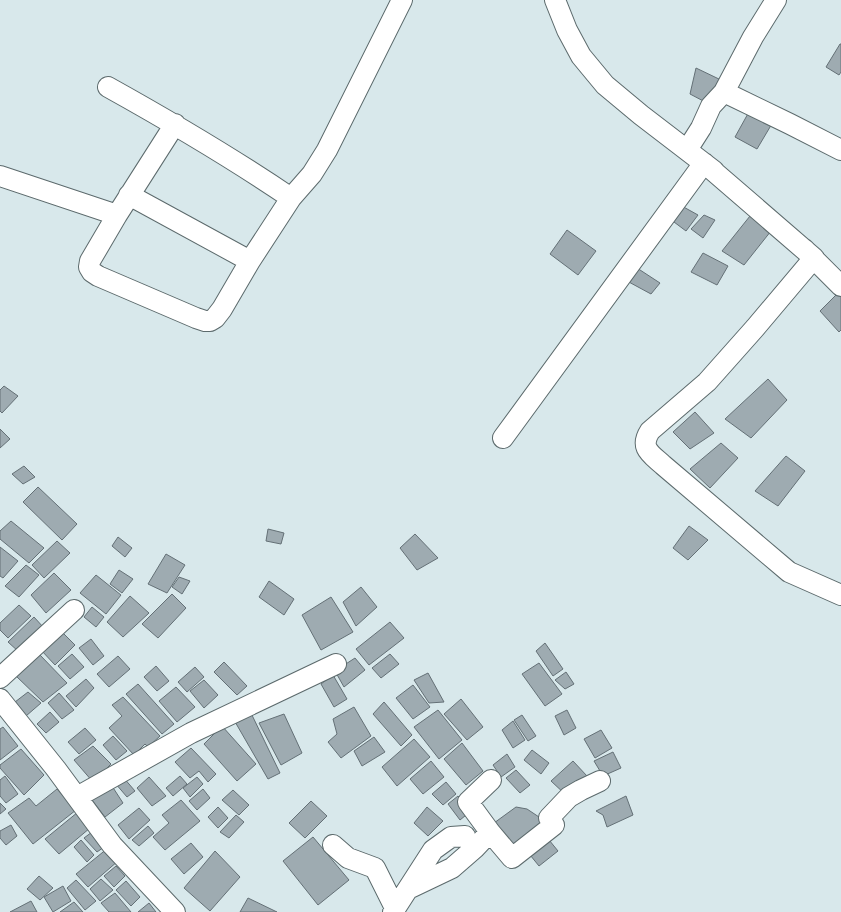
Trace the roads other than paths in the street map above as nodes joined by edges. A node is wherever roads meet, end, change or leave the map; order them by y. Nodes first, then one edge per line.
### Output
1 (402, 0) edge
2 (554, 0) edge
3 (776, 0) edge
4 (108, 87) dead end
5 (724, 92) junction
6 (175, 124) junction
7 (687, 150) junction
8 (841, 150) edge
9 (704, 163) junction
10 (0, 176) edge
11 (129, 195) junction
12 (292, 198) junction
13 (117, 215) junction
14 (814, 258) junction
15 (250, 261) junction
16 (841, 286) edge
17 (503, 438) dead end
18 (841, 595) edge
19 (74, 610) dead end
20 (328, 668) dead end
21 (0, 678) edge
22 (0, 699) edge
23 (491, 780) dead end
24 (600, 781) dead end
25 (77, 797) junction
26 (490, 832) junction
27 (465, 836) dead end
28 (333, 845) dead end
29 (408, 888) junction
30 (170, 910) edge
31 (394, 910) edge

1 - 12 street
2 - 7 street
3 - 5 street
4 - 6 street
5 - 7 street
5 - 8 street
6 - 11 street
6 - 12 street
7 - 9 street
9 - 14 street
9 - 17 street
10 - 13 street
11 - 13 street
11 - 15 street
12 - 15 street
13 - 15 street
14 - 16 street
14 - 18 street
19 - 21 street
20 - 25 street
22 - 25 street
23 - 26 street
24 - 26 street
25 - 30 street
26 - 29 street
27 - 29 street
28 - 31 street
29 - 31 street

